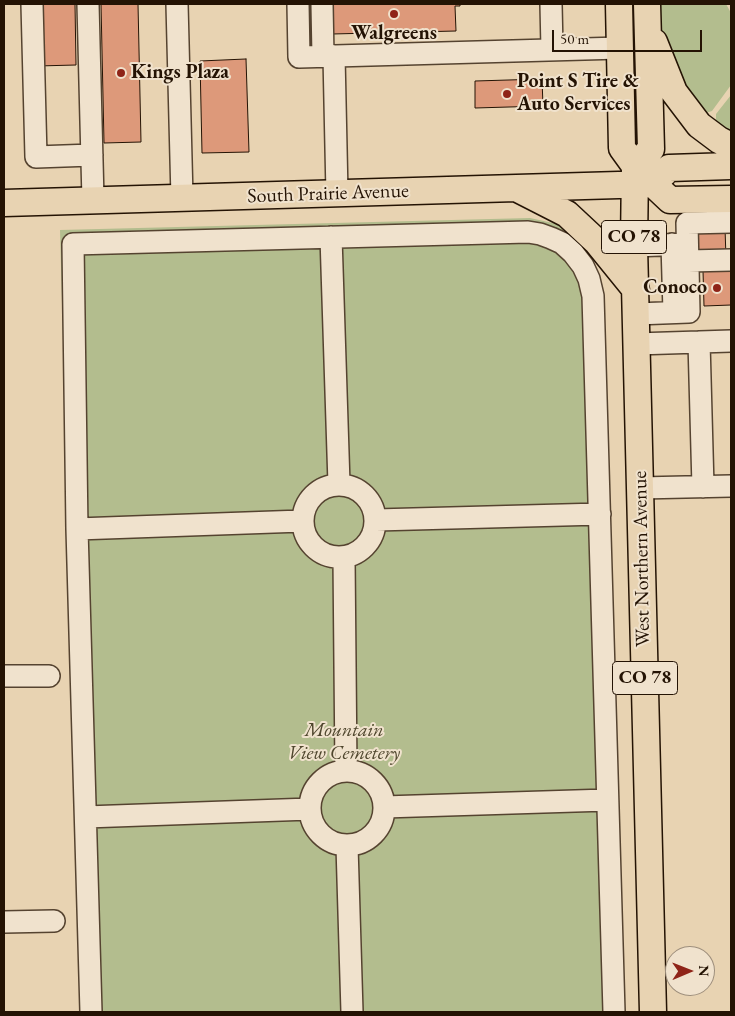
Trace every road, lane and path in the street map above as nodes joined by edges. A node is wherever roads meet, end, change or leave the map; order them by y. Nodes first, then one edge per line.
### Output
1 (32, 4) edge
2 (88, 4) edge
3 (177, 4) edge
4 (298, 4) edge
5 (322, 4) edge
6 (551, 4) edge
7 (619, 4) edge
8 (647, 16) edge
9 (620, 48) junction
10 (552, 49) junction
11 (328, 56) junction
12 (731, 146) edge
13 (92, 155) junction
14 (731, 166) edge
15 (641, 178) junction
16 (515, 188) junction
17 (337, 194) junction
18 (182, 198) junction
19 (731, 199) edge
20 (93, 200) junction
21 (4, 203) edge
22 (731, 222) edge
23 (331, 237) junction
24 (634, 246) junction
25 (683, 250) junction
26 (731, 260) edge
27 (636, 302) junction
28 (682, 312) junction
29 (731, 341) edge
30 (695, 342) junction
31 (636, 344) junction
32 (339, 484) junction
33 (731, 486) edge
34 (703, 487) junction
35 (640, 488) junction
36 (600, 514) junction
37 (376, 520) junction
38 (302, 521) junction
39 (77, 528) junction
40 (344, 558) junction
41 (4, 676) edge
42 (49, 676) dead end
43 (346, 771) junction
44 (607, 800) junction
45 (384, 807) junction
46 (310, 809) junction
47 (86, 817) junction
48 (347, 846) junction
49 (54, 921) dead end
50 (4, 922) edge
51 (92, 1012) edge
52 (352, 1012) edge
53 (614, 1012) edge
54 (653, 1012) edge

1 - 13 street
2 - 13 street
3 - 18 street
4 - 11 street
5 - 11 street
6 - 10 street
7 - 9 main road
8 - 12 main road
8 - 15 main road
9 - 10 street
9 - 15 main road
10 - 11 street
11 - 17 street
13 - 20 street
14 - 15 main road
15 - 16 main road, South Prairie Avenue
15 - 19 main road
15 - 24 main road, West Northern Avenue / CO 78
16 - 17 main road, South Prairie Avenue
16 - 27 main road
17 - 18 main road, South Prairie Avenue
18 - 20 main road, South Prairie Avenue
20 - 21 main road, South Prairie Avenue
22 - 25 street
23 - 32 street
23 - 36 street
23 - 39 street
24 - 25 street
24 - 27 main road, West Northern Avenue / CO 78
25 - 26 street
25 - 28 street
27 - 28 street
27 - 31 main road, West Northern Avenue / CO 78
28 - 30 street
29 - 30 street
30 - 31 street
30 - 34 street
31 - 35 main road, West Northern Avenue / CO 78
32 - 37 street
32 - 38 street
33 - 34 street
34 - 35 street
35 - 54 main road, West Northern Avenue / CO 78
36 - 37 street
36 - 44 street
37 - 40 street
38 - 39 street
38 - 40 street
39 - 47 street
40 - 43 street
41 - 42 street
43 - 45 street
43 - 46 street
44 - 45 street
44 - 53 street
45 - 48 street
46 - 47 street
46 - 48 street
47 - 51 street
48 - 52 street
49 - 50 street

